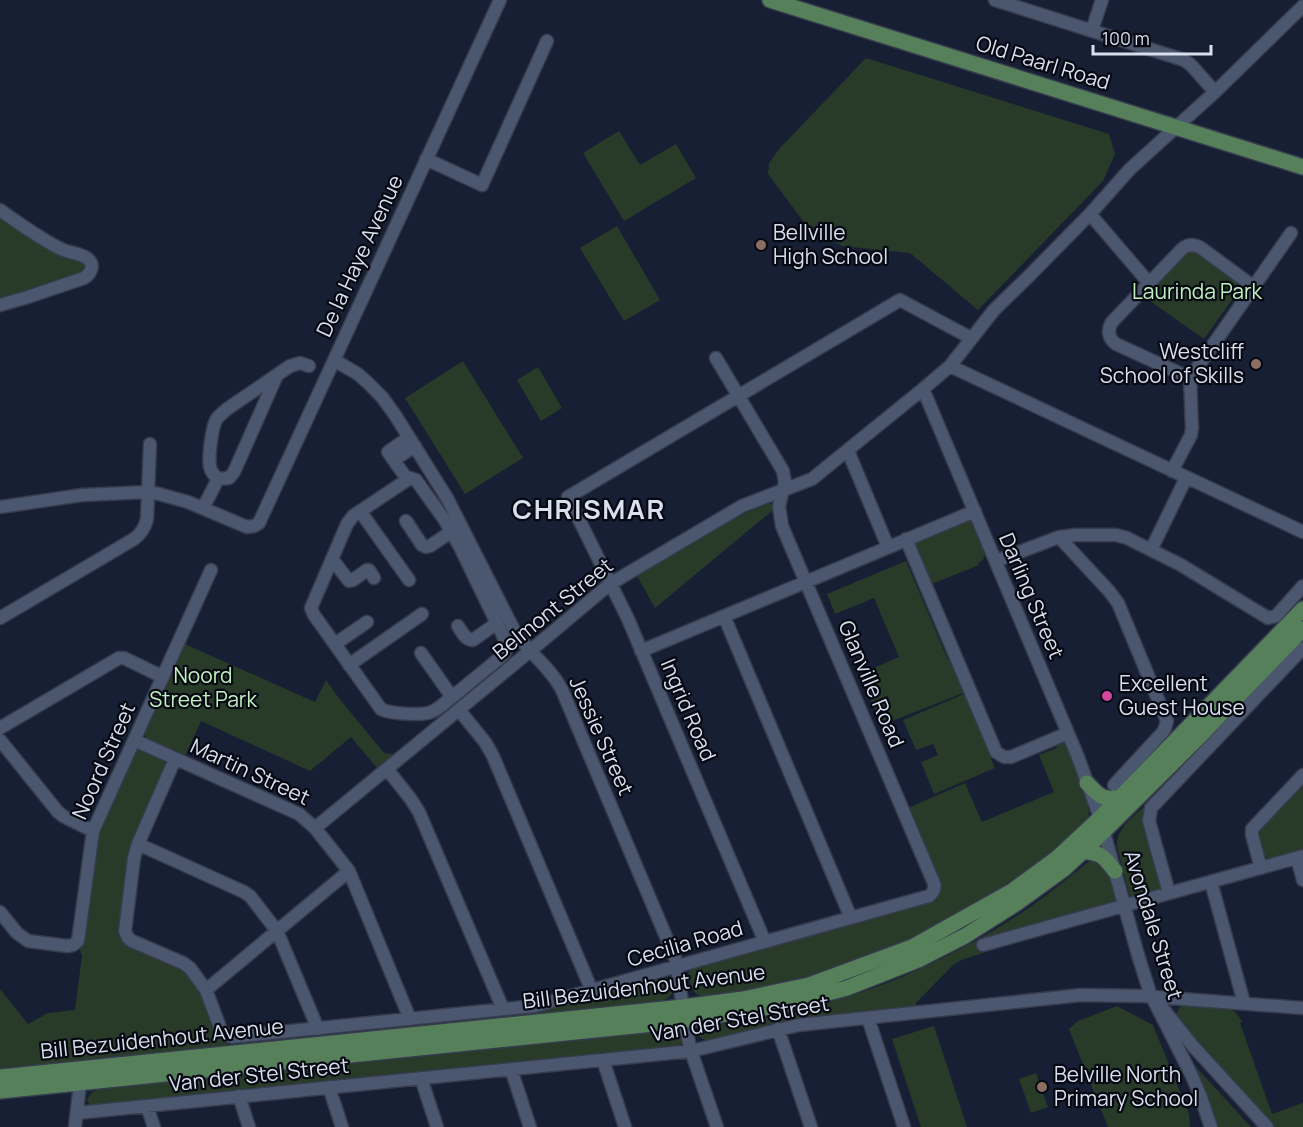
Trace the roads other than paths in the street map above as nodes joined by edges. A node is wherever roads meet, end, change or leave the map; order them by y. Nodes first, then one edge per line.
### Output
1 (500, 0) edge
2 (770, 0) edge
3 (995, 0) edge
4 (1102, 0) edge
5 (1303, 6) edge
6 (1092, 30) junction
7 (548, 41) dead end
8 (1215, 92) junction
9 (1176, 128) junction
10 (426, 159) junction
11 (1303, 167) edge
12 (0, 210) edge
13 (1090, 214) junction
14 (1291, 233) dead end
15 (1149, 283) junction
16 (1254, 287) junction
17 (0, 305) edge
18 (971, 338) junction
19 (716, 358) dead end
20 (334, 360) junction
21 (309, 366) dead end
22 (950, 366) junction
23 (278, 375) junction
24 (1190, 378) junction
25 (923, 389) junction
26 (739, 396) junction
27 (150, 444) dead end
28 (402, 448) junction
29 (848, 451) junction
30 (1172, 471) junction
31 (218, 478) junction
32 (1186, 478) junction
33 (407, 479) junction
34 (782, 491) junction
35 (148, 492) junction
36 (0, 507) edge
37 (203, 508) junction
38 (360, 511) junction
39 (975, 511) junction
40 (406, 521) dead end
41 (451, 531) junction
42 (1303, 532) edge
43 (1059, 537) junction
44 (906, 540) junction
45 (888, 547) junction
46 (1151, 550) junction
47 (332, 559) junction
48 (996, 561) junction
49 (212, 570) dead end
50 (374, 578) dead end
51 (408, 580) dead end
52 (807, 581) junction
53 (610, 584) junction
54 (1303, 586) edge
55 (1303, 609) edge
56 (422, 614) dead end
57 (724, 616) junction
58 (0, 618) edge
59 (367, 622) dead end
60 (497, 623) junction
61 (458, 626) dead end
62 (1303, 628) edge
63 (335, 645) junction
64 (1303, 648) edge
65 (530, 651) junction
66 (641, 651) junction
67 (421, 653) dead end
68 (349, 665) junction
69 (163, 677) junction
70 (452, 697) junction
71 (459, 710) junction
72 (0, 728) edge
73 (1068, 733) junction
74 (0, 740) edge
75 (134, 740) junction
76 (175, 759) junction
77 (387, 769) junction
78 (1303, 775) edge
79 (1087, 783) junction
80 (1118, 791) junction
81 (1102, 826) junction
82 (315, 828) junction
83 (93, 831) junction
84 (138, 843) junction
85 (1083, 851) junction
86 (1300, 857) edge
87 (1261, 868) junction
88 (349, 871) junction
89 (1115, 871) junction
90 (1303, 880) edge
91 (1211, 882) junction
92 (934, 891) joint
93 (1169, 893) junction
94 (1125, 906) junction
95 (0, 912) edge
96 (851, 918) junction
97 (277, 931) junction
98 (765, 942) junction
99 (983, 945) dead end
100 (677, 967) junction
101 (206, 990) junction
102 (592, 991) junction
103 (1152, 996) junction
104 (1244, 1003) junction
105 (1303, 1008) edge
106 (503, 1010) junction
107 (684, 1014) junction
108 (868, 1018) junction
109 (410, 1019) junction
110 (318, 1029) junction
111 (778, 1029) junction
112 (691, 1051) junction
113 (603, 1060) junction
114 (511, 1069) junction
115 (81, 1076) junction
116 (0, 1077) edge
117 (421, 1078) junction
118 (329, 1087) junction
119 (0, 1090) edge
120 (239, 1096) junction
121 (147, 1106) junction
122 (77, 1113) junction
123 (75, 1127) edge
124 (154, 1127) edge
125 (249, 1127) edge
126 (342, 1127) edge
127 (437, 1127) edge
128 (530, 1127) edge
129 (625, 1127) edge
130 (717, 1127) edge
131 (811, 1127) edge
132 (904, 1127) edge
133 (1210, 1127) edge
134 (1267, 1127) edge

1 - 10 street, De la Haye Avenue
2 - 9 main road, Old Paarl Road
3 - 6 street
4 - 6 street
5 - 8 street, Belmont Street
6 - 8 street
7 - 10 street
8 - 9 street, Belmont Street
9 - 11 main road, Old Paarl Road
9 - 13 street, Belmont Street
10 - 20 street, De la Haye Avenue
12 - 17 street
13 - 15 street
13 - 18 street, Belmont Street
14 - 16 street
15 - 16 street
15 - 24 street
16 - 24 street
18 - 22 street, Belmont Street
18 - 26 street
19 - 26 street, Glanville Road
20 - 28 street, Jessie Street
20 - 37 street, De la Haye Avenue
21 - 23 street
22 - 25 street, Belmont Street
22 - 30 street
23 - 31 street
23 - 31 street
24 - 30 street
25 - 29 street, Belmont Street
25 - 39 street, Darling Street
26 - 34 street, Glanville Road
26 - 53 street, Ingrid Road
27 - 35 street
28 - 33 street
28 - 65 street, Jessie Street
29 - 34 street, Belmont Street
29 - 45 street
30 - 32 street
31 - 37 street
32 - 42 street
32 - 46 street
33 - 38 street
33 - 41 street
34 - 52 street, Glanville Road
34 - 53 street, Belmont Street
35 - 36 street
35 - 37 street
35 - 58 street
38 - 47 street
38 - 51 street
39 - 44 street
39 - 48 street, Darling Street
40 - 41 street
41 - 60 street
43 - 46 street
43 - 48 street
43 - 80 street
44 - 45 street
44 - 73 street
45 - 52 street
46 - 54 street
47 - 50 street
47 - 63 street
48 - 73 street, Darling Street
49 - 69 street, Noord Street
52 - 57 street
52 - 92 street, Glanville Road
53 - 65 street, Belmont Street
53 - 66 street, Ingrid Road
55 - 80 main road, Bill Bezuidenhout Avenue
56 - 68 street
57 - 66 street
57 - 96 street
59 - 63 street
60 - 61 street
60 - 70 street
62 - 81 main road, Bill Bezuidenhout Avenue
63 - 68 street
64 - 93 street
65 - 71 street, Belmont Street
65 - 100 street, Jessie Street
66 - 98 street, Ingrid Road
67 - 70 street
68 - 70 street
69 - 72 street
69 - 75 street, Noord Street
71 - 77 street, Belmont Street
71 - 102 street
73 - 79 street, Darling Street
74 - 83 street
75 - 76 street, Martin Street
75 - 83 street, Noord Street
76 - 82 street, Martin Street
76 - 84 street
77 - 82 street, Belmont Street
77 - 106 street
78 - 87 street
79 - 80 main road
79 - 81 street, Darling Street
80 - 81 main road, Bill Bezuidenhout Avenue
81 - 85 main road, Bill Bezuidenhout Avenue
81 - 89 street, Avondale Street
81 - 107 main road, Bill Bezuidenhout Avenue
82 - 88 street, Martin Street
83 - 95 street, Noord Street
84 - 97 street
84 - 101 street
85 - 89 main road
85 - 107 main road, Bill Bezuidenhout Avenue
86 - 87 street
86 - 90 street
87 - 91 street
88 - 97 street
88 - 109 street, Martin Street
89 - 94 street, Avondale Street
91 - 93 street
91 - 104 street
92 - 96 street, Cecilia Road
93 - 94 street
94 - 99 street
94 - 103 street, Avondale Street
96 - 98 street, Cecilia Road
97 - 101 street
97 - 110 street
98 - 100 street, Cecilia Road
100 - 102 street, Cecilia Road
100 - 107 street, Jessie Street
101 - 110 street, Cecilia Road
102 - 106 street, Cecilia Road
103 - 104 street, Van der Stel Street
103 - 108 street, Van der Stel Street
103 - 133 street, Avondale Street
103 - 134 street
104 - 105 street, Van der Stel Street
106 - 109 street, Cecilia Road
107 - 112 street, Jessie Street
107 - 115 main road, Bill Bezuidenhout Avenue
108 - 111 street, Van der Stel Street
108 - 132 street
109 - 110 street, Cecilia Road
111 - 112 street, Van der Stel Street
111 - 131 street
112 - 113 street, Van der Stel Street
112 - 130 street, Jessie Street
113 - 114 street, Van der Stel Street
113 - 129 street
114 - 117 street, Van der Stel Street
114 - 128 street
115 - 116 main road, Bill Bezuidenhout Avenue
115 - 119 main road, Bill Bezuidenhout Avenue
115 - 122 street
117 - 118 street, Van der Stel Street
117 - 127 street
118 - 120 street, Van der Stel Street
118 - 126 street
120 - 121 street, Van der Stel Street
120 - 125 street
121 - 122 street, Van der Stel Street
121 - 124 street
122 - 123 street

